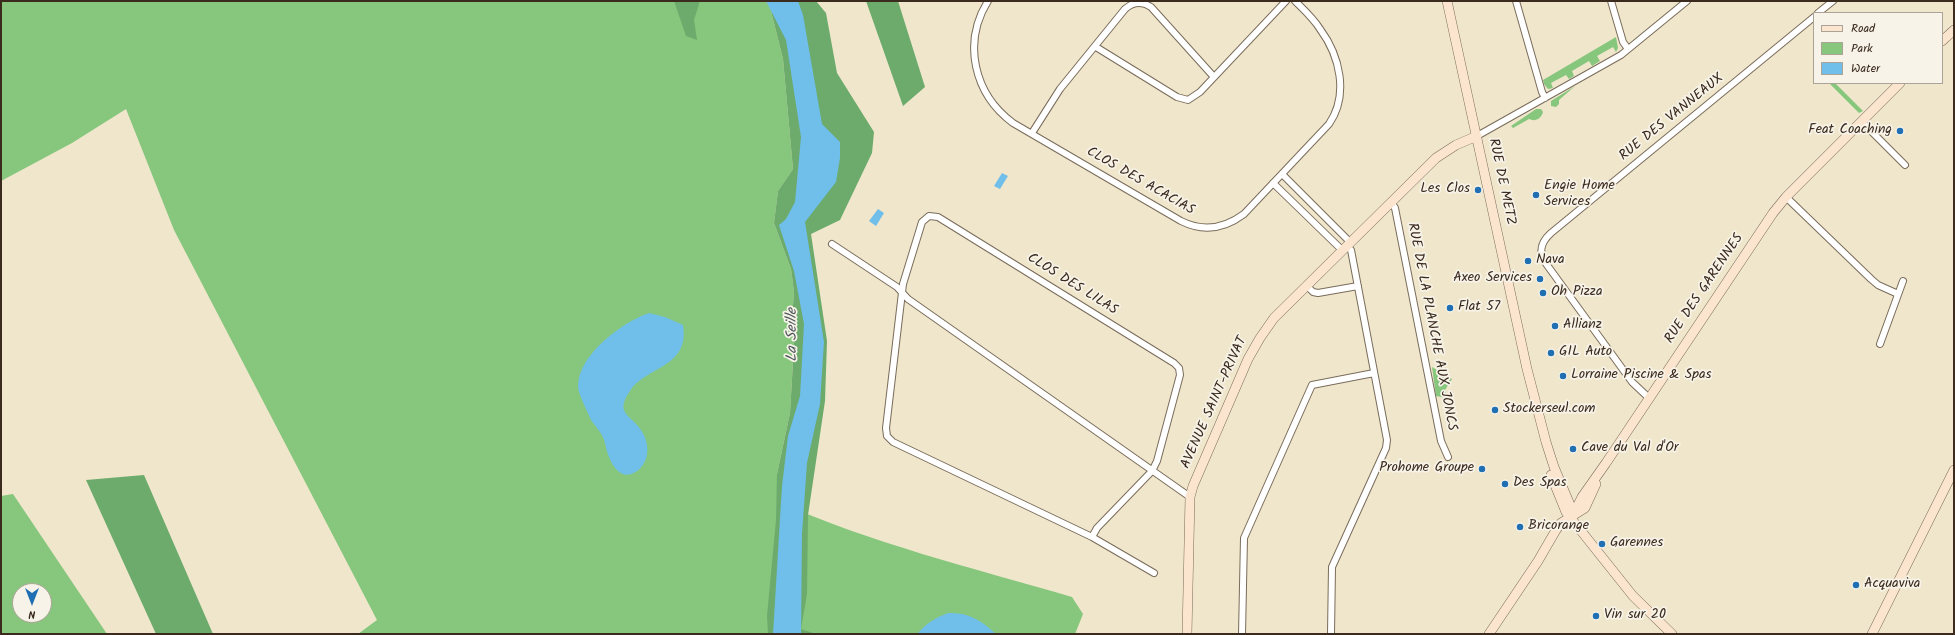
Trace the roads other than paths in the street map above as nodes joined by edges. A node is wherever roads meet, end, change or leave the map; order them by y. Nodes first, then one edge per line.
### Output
1 (988, 1) edge
2 (1286, 1) edge
3 (1295, 1) edge
4 (1447, 1) edge
5 (1516, 1) edge
6 (1611, 1) edge
7 (1687, 1) edge
8 (1833, 1) edge
9 (1819, 12) edge
10 (1813, 18) edge
11 (1954, 30) edge
12 (1943, 40) edge
13 (1096, 47) junction
14 (1628, 49) junction
15 (1214, 77) junction
16 (1899, 84) edge
17 (1545, 98) junction
18 (1861, 121) junction
19 (1032, 133) junction
20 (1477, 136) junction
21 (1905, 165) dead end
22 (1282, 174) junction
23 (1273, 183) junction
24 (1786, 197) junction
25 (1391, 202) junction
26 (832, 244) dead end
27 (1346, 246) junction
28 (1903, 281) dead end
29 (1307, 286) junction
30 (1358, 286) junction
31 (902, 294) junction
32 (1898, 294) junction
33 (1880, 344) dead end
34 (1374, 374) junction
35 (1648, 398) junction
36 (1448, 457) dead end
37 (1152, 471) junction
38 (1953, 476) edge
39 (1190, 497) junction
40 (1572, 517) junction
41 (1092, 537) junction
42 (1154, 573) dead end
43 (1187, 634) edge
44 (1242, 634) edge
45 (1331, 634) edge
46 (1489, 634) edge
47 (1672, 634) edge
48 (1872, 634) edge

1 - 19 street, CLOS DES ACACIAS
2 - 15 street
3 - 22 street, CLOS DES ACACIAS
4 - 20 street, RUE DE METZ
5 - 17 street
6 - 14 street
7 - 14 street
8 - 9 street
10 - 35 street, RUE DES VANNEAUX
11 - 12 street
13 - 15 street
13 - 15 street
13 - 19 street
14 - 17 street
16 - 18 street, RUE DES GARENNES
17 - 20 street
18 - 21 street
18 - 24 street, RUE DES GARENNES
19 - 23 street, CLOS DES ACACIAS
20 - 25 street, AVENUE SAINT-PRIVAT
20 - 40 street, RUE DE METZ
22 - 23 street, CLOS DES ACACIAS
22 - 27 street
23 - 27 street
24 - 32 street
24 - 35 street, RUE DES GARENNES
25 - 27 street, AVENUE SAINT-PRIVAT
25 - 36 street, RUE DE LA PLANCHE AUX JONCS
26 - 31 street
27 - 29 street, AVENUE SAINT-PRIVAT
27 - 30 street
28 - 32 street
29 - 30 street
29 - 39 street, AVENUE SAINT-PRIVAT
30 - 34 street
31 - 37 street
31 - 37 street, CLOS DES LILAS
31 - 41 street, CLOS DES LILAS
32 - 33 street
34 - 44 street
34 - 45 street
35 - 40 street, RUE DES GARENNES
37 - 39 street
37 - 41 street, CLOS DES LILAS
38 - 48 street
39 - 43 street, AVENUE SAINT-PRIVAT
40 - 46 street, RUE DES GARENNES
40 - 47 street, RUE DE METZ
41 - 42 street, CLOS DES LILAS

